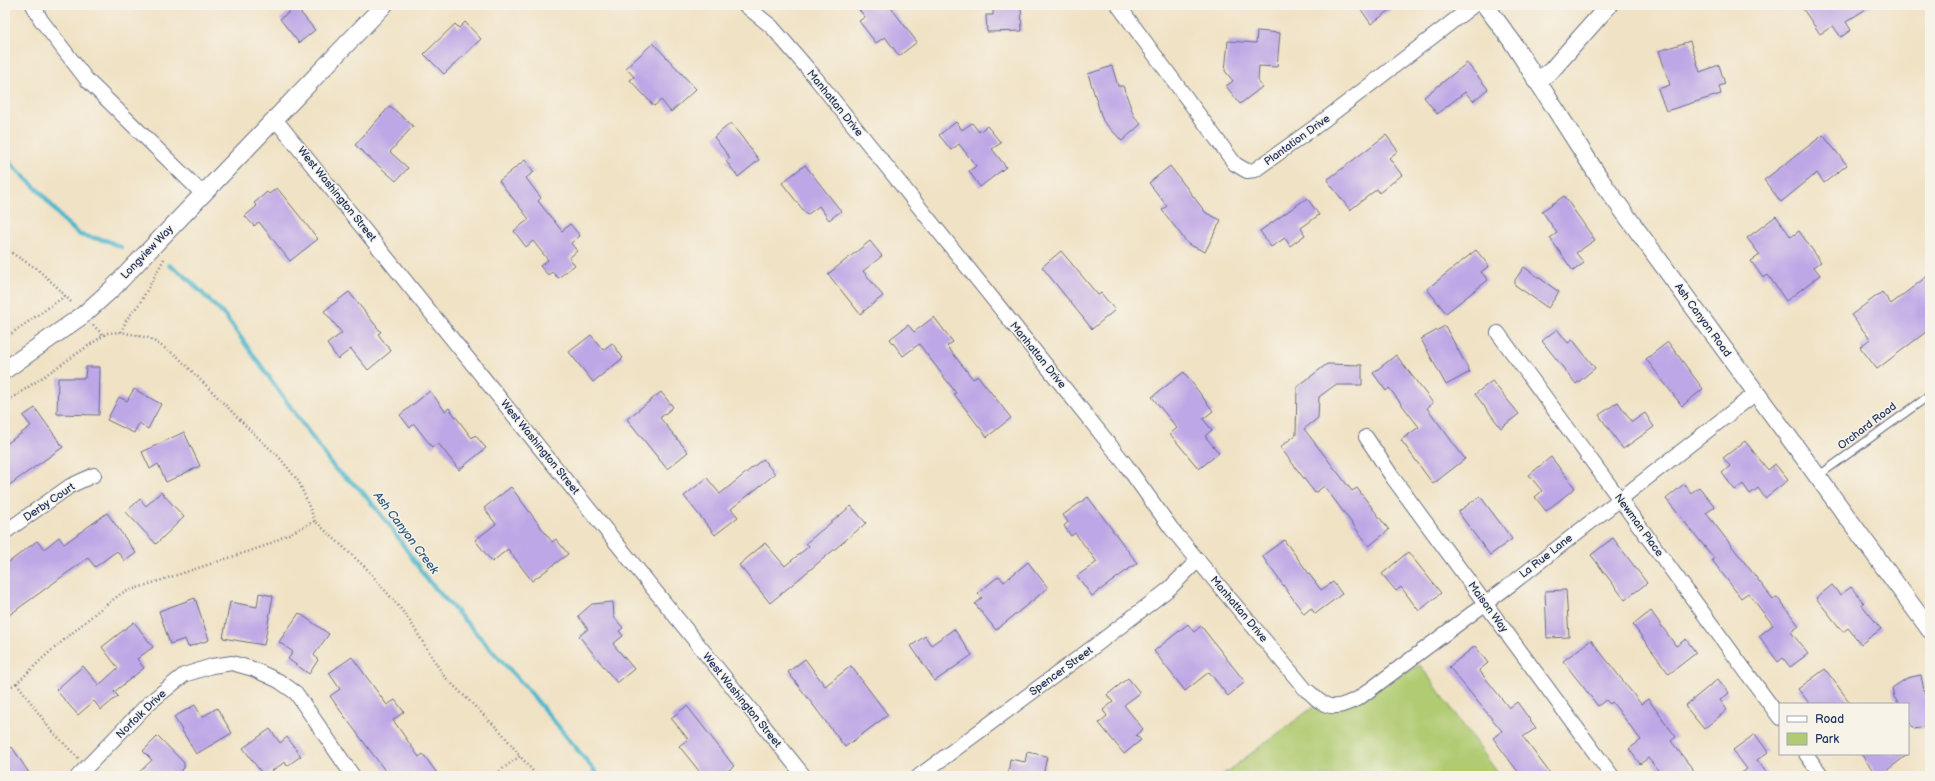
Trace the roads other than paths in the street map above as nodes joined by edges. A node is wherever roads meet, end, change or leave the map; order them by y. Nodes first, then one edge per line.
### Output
1 (33, 5) edge
2 (384, 5) edge
3 (745, 5) edge
4 (1118, 5) edge
5 (1474, 5) edge
6 (1485, 5) edge
7 (1609, 5) edge
8 (1536, 81) junction
9 (275, 118) junction
10 (203, 194) junction
11 (1498, 333) dead end
12 (5, 370) edge
13 (1756, 393) junction
14 (1930, 395) edge
15 (1366, 437) dead end
16 (94, 475) dead end
17 (1818, 476) junction
18 (1620, 499) junction
19 (5, 532) edge
20 (1198, 560) junction
21 (1485, 603) junction
22 (1930, 630) edge
23 (1329, 706) joint
24 (1779, 717) edge
25 (1807, 755) edge
26 (83, 771) edge
27 (353, 776) edge
28 (804, 776) edge
29 (919, 776) edge
30 (1612, 776) edge
31 (1822, 776) edge

1 - 10 street
2 - 9 street, Longview Way
3 - 20 street, Manhattan Drive
4 - 5 street, Plantation Drive
6 - 8 street, Ash Canyon Road
7 - 8 street
8 - 13 street, Ash Canyon Road
9 - 10 street, Longview Way
9 - 28 street, West Washington Street
10 - 12 street, Longview Way
11 - 18 street, Newman Place
13 - 17 street, Ash Canyon Road
13 - 18 street, La Rue Lane
14 - 17 lane, Orchard Road
15 - 21 street, Maison Way
16 - 19 street, Derby Court
17 - 22 street, Ash Canyon Road
18 - 21 street, La Rue Lane
18 - 24 street, Newman Place
20 - 23 street, Manhattan Drive
20 - 29 street, Spencer Street
21 - 23 street, La Rue Lane
21 - 30 street, Maison Way
25 - 31 street
26 - 27 street, Norfolk Drive

